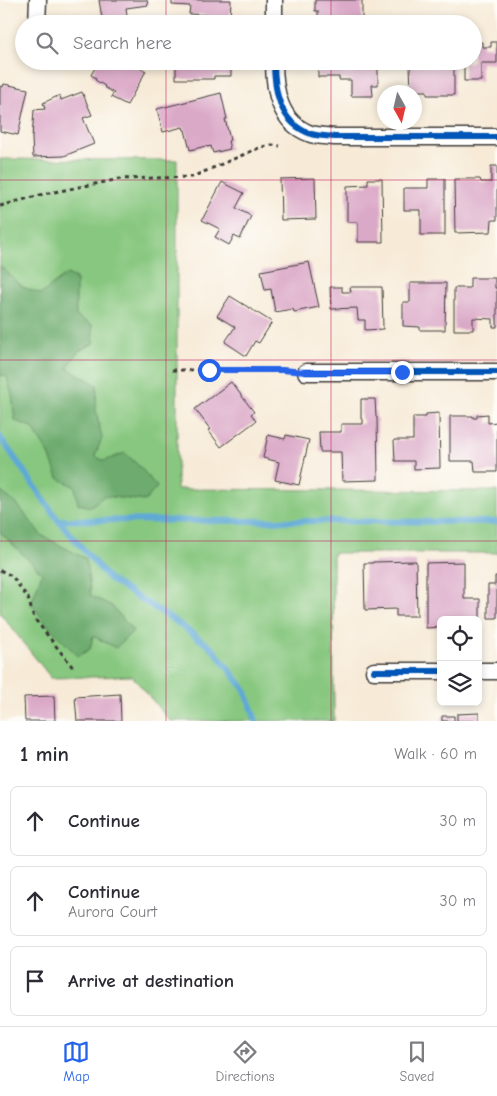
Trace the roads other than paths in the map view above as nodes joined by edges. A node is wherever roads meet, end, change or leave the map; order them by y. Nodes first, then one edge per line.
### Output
1 (38, 0) edge
2 (274, 0) edge
3 (38, 15) edge
4 (274, 15) edge
5 (274, 70) edge
6 (497, 137) edge
7 (306, 372) road end
8 (497, 372) edge
9 (374, 671) dead end
10 (437, 671) edge
11 (482, 671) edge
12 (497, 671) edge

1 - 3 street
2 - 4 street
5 - 6 street
7 - 8 street
9 - 10 street
11 - 12 street

